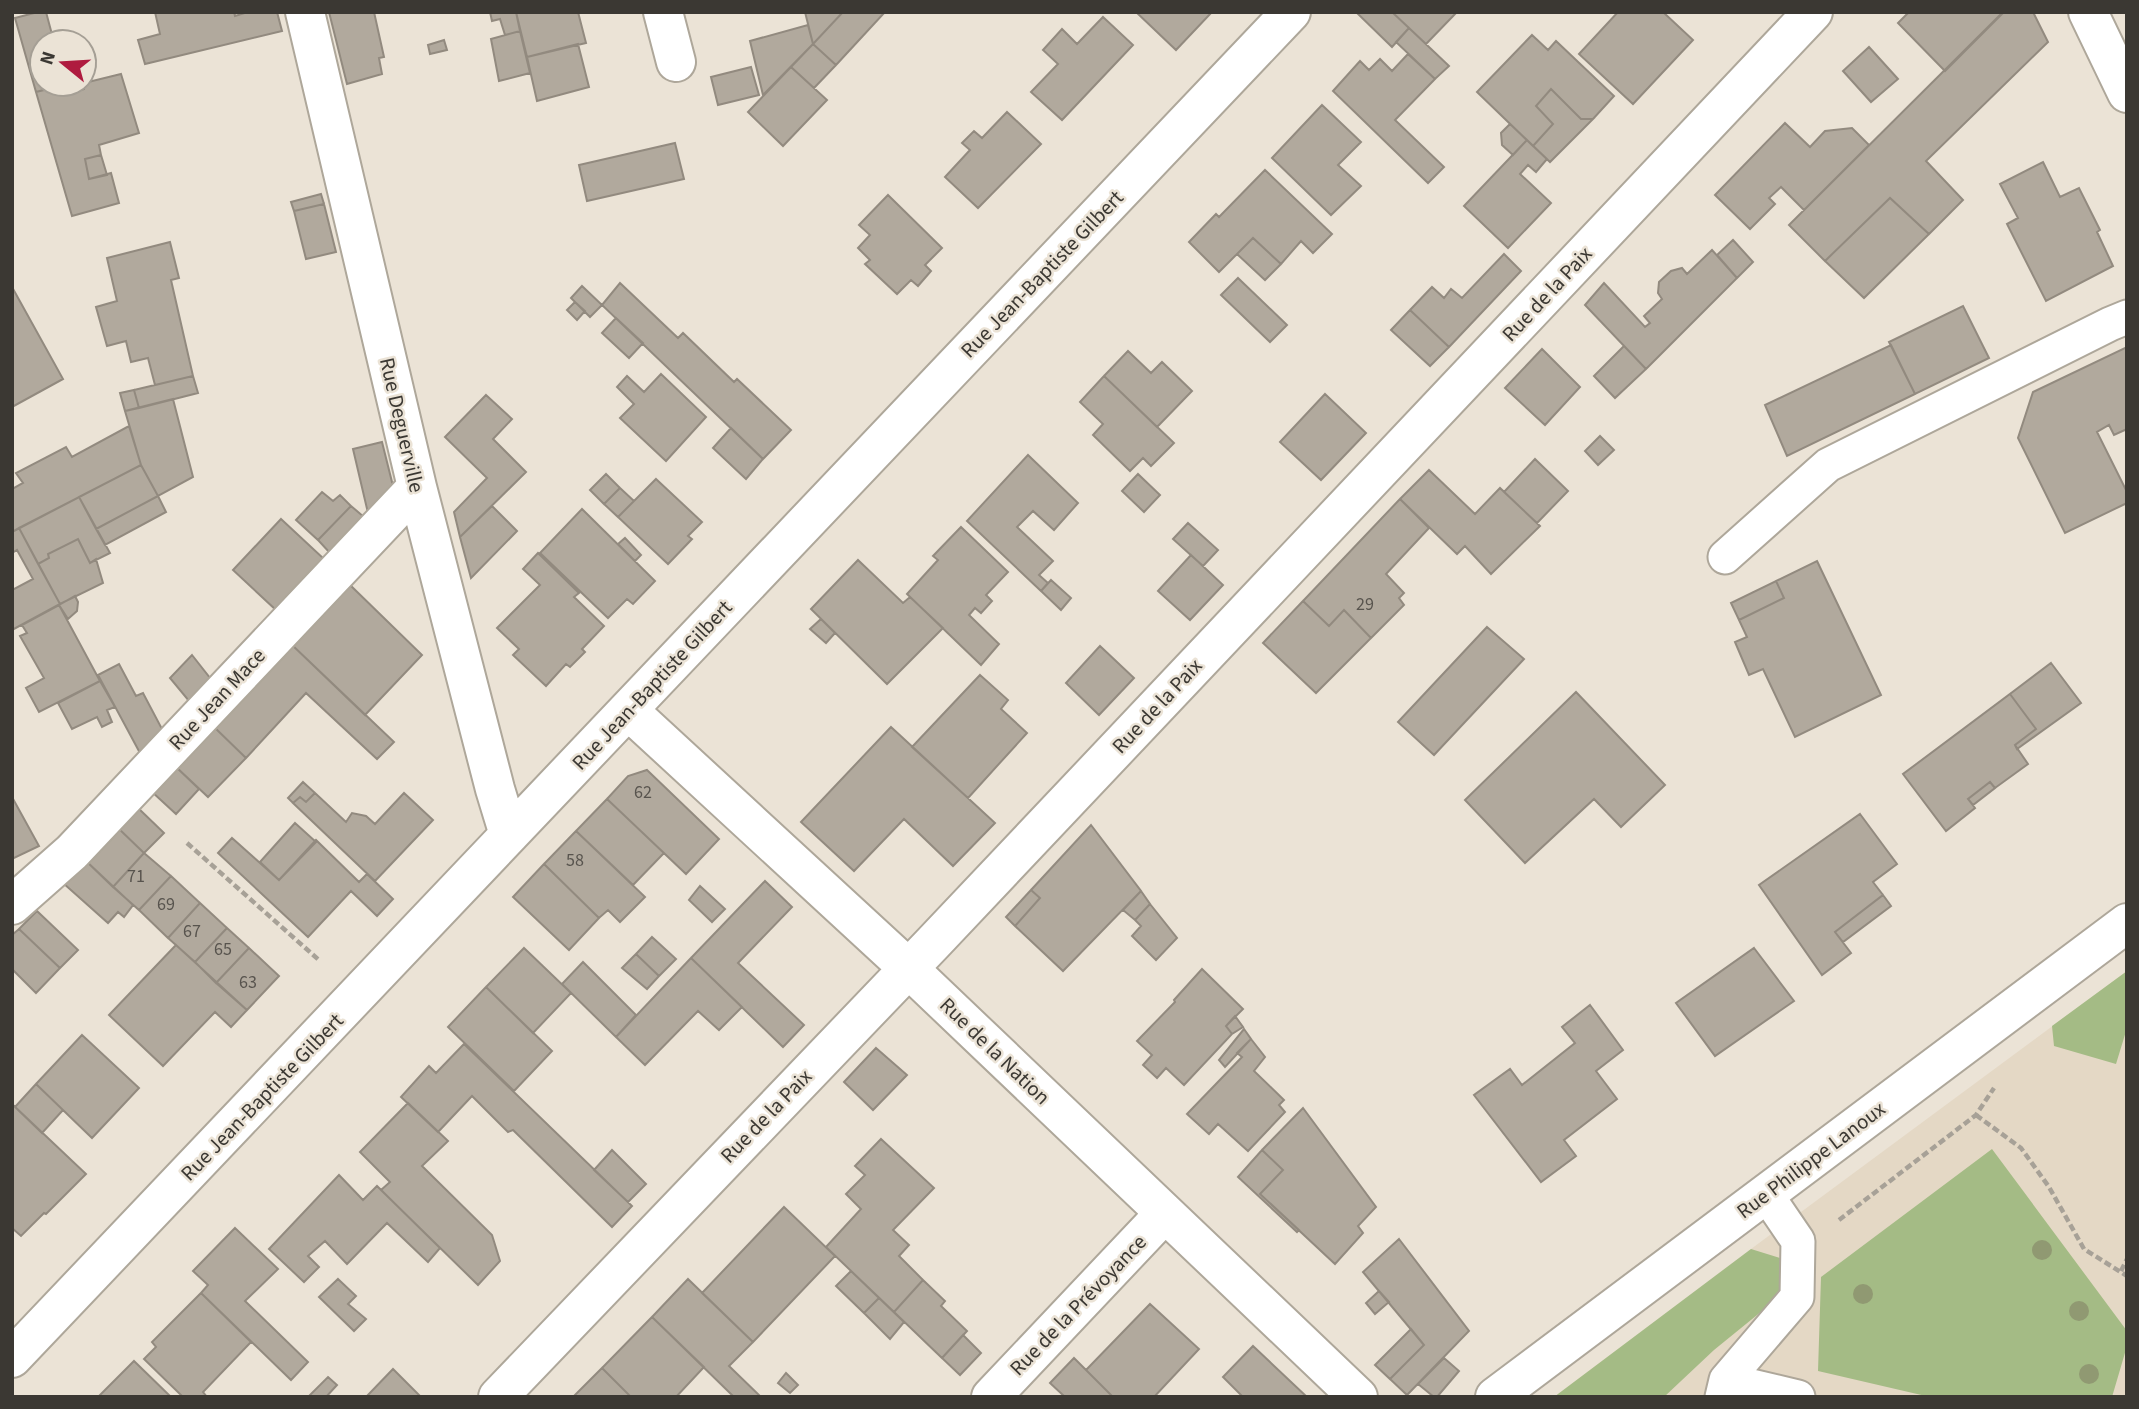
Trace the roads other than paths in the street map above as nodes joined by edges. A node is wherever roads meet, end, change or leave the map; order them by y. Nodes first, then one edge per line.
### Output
1 (305, 12) edge
2 (663, 12) edge
3 (1291, 12) edge
4 (1813, 12) edge
5 (2088, 12) edge
6 (676, 62) dead end
7 (2127, 93) edge
8 (2127, 317) edge
9 (417, 488) junction
10 (1725, 557) dead end
11 (628, 710) junction
12 (509, 835) junction
13 (12, 905) edge
14 (2127, 923) edge
15 (908, 968) junction
16 (1766, 1194) junction
17 (1165, 1213) junction
18 (18, 1341) edge
19 (1724, 1388) edge
20 (498, 1397) edge
21 (991, 1397) edge
22 (1358, 1397) edge
23 (1495, 1397) edge
24 (1798, 1397) edge

1 - 9 street, Rue Deguerville
2 - 6 street
3 - 11 street, Rue Jean-Baptiste Gilbert
4 - 15 street, Rue de la Paix
5 - 7 street
8 - 10 lane
9 - 12 street, Rue Deguerville
9 - 13 street, Rue Jean Mace
11 - 12 street, Rue Jean-Baptiste Gilbert
11 - 15 street, Rue de la Nation
12 - 18 street, Rue Jean-Baptiste Gilbert
14 - 16 street, Rue Philippe Lanoux
15 - 17 street, Rue de la Nation
15 - 20 street, Rue de la Paix
16 - 19 lane
16 - 23 street, Rue Philippe Lanoux
17 - 21 street, Rue de la Prévoyance
17 - 22 street, Rue de la Nation
19 - 24 lane

